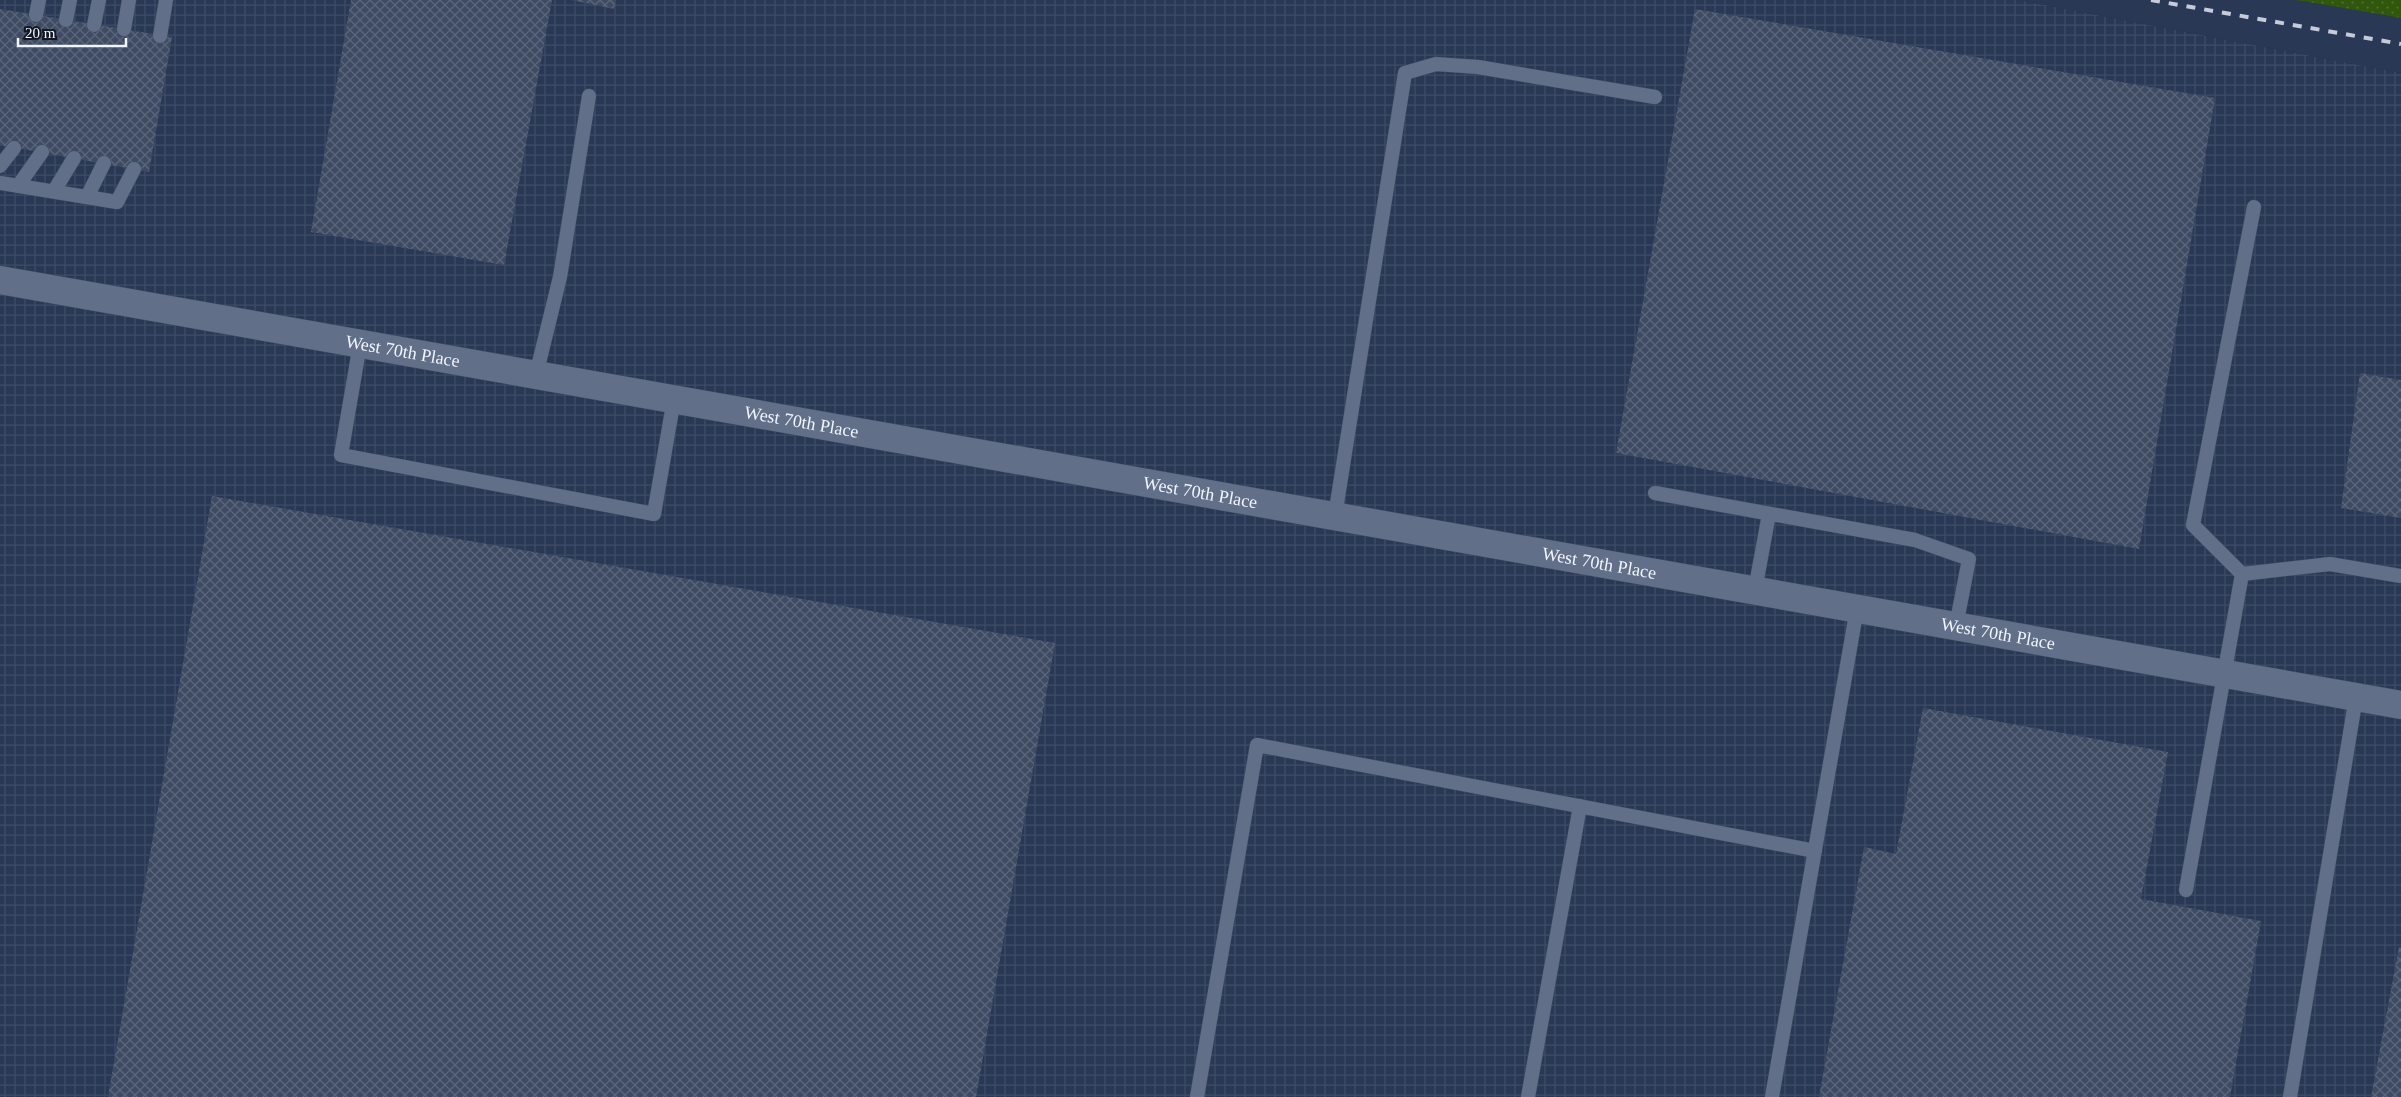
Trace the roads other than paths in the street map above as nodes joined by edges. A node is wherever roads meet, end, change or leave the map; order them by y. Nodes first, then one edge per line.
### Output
1 (39, 0) edge
2 (70, 0) edge
3 (99, 0) edge
4 (129, 0) edge
5 (166, 0) edge
6 (36, 15) dead end
7 (66, 20) dead end
8 (94, 25) dead end
9 (124, 29) dead end
10 (160, 36) dead end
11 (589, 96) dead end
12 (1655, 97) dead end
13 (14, 148) dead end
14 (42, 152) dead end
15 (74, 158) dead end
16 (104, 163) dead end
17 (0, 166) edge
18 (134, 169) dead end
19 (0, 183) edge
20 (18, 186) junction
21 (54, 191) junction
22 (86, 197) junction
23 (2254, 207) dead end
24 (0, 280) edge
25 (360, 344) junction
26 (536, 375) junction
27 (674, 399) junction
28 (1655, 493) dead end
29 (1769, 514) junction
30 (1335, 516) junction
31 (2242, 574) junction
32 (2401, 576) edge
33 (1755, 590) junction
34 (1857, 608) junction
35 (1956, 626) junction
36 (2223, 673) junction
37 (2356, 697) junction
38 (2401, 705) edge
39 (1580, 806) junction
40 (1815, 850) junction
41 (2186, 890) dead end
42 (1197, 1097) edge
43 (1528, 1097) edge
44 (1772, 1097) edge
45 (2290, 1097) edge

1 - 6 lane
2 - 7 lane
3 - 8 lane
4 - 9 lane
5 - 10 lane
11 - 26 lane
12 - 30 lane
13 - 17 lane
14 - 20 lane
15 - 21 lane
16 - 22 lane
18 - 22 lane
19 - 20 lane
20 - 21 lane
21 - 22 lane
23 - 31 lane
24 - 25 street, West 70th Place
25 - 26 street, West 70th Place
25 - 27 lane
26 - 27 street, West 70th Place
27 - 30 street, West 70th Place
28 - 29 lane
29 - 33 lane
29 - 35 lane
30 - 33 street, West 70th Place
31 - 32 lane
31 - 36 lane
33 - 34 street, West 70th Place
34 - 35 street, West 70th Place
34 - 40 lane
35 - 36 street, West 70th Place
36 - 37 street, West 70th Place
36 - 41 lane
37 - 38 street, West 70th Place
37 - 45 lane
39 - 40 lane
39 - 42 lane
39 - 43 lane
40 - 44 lane

